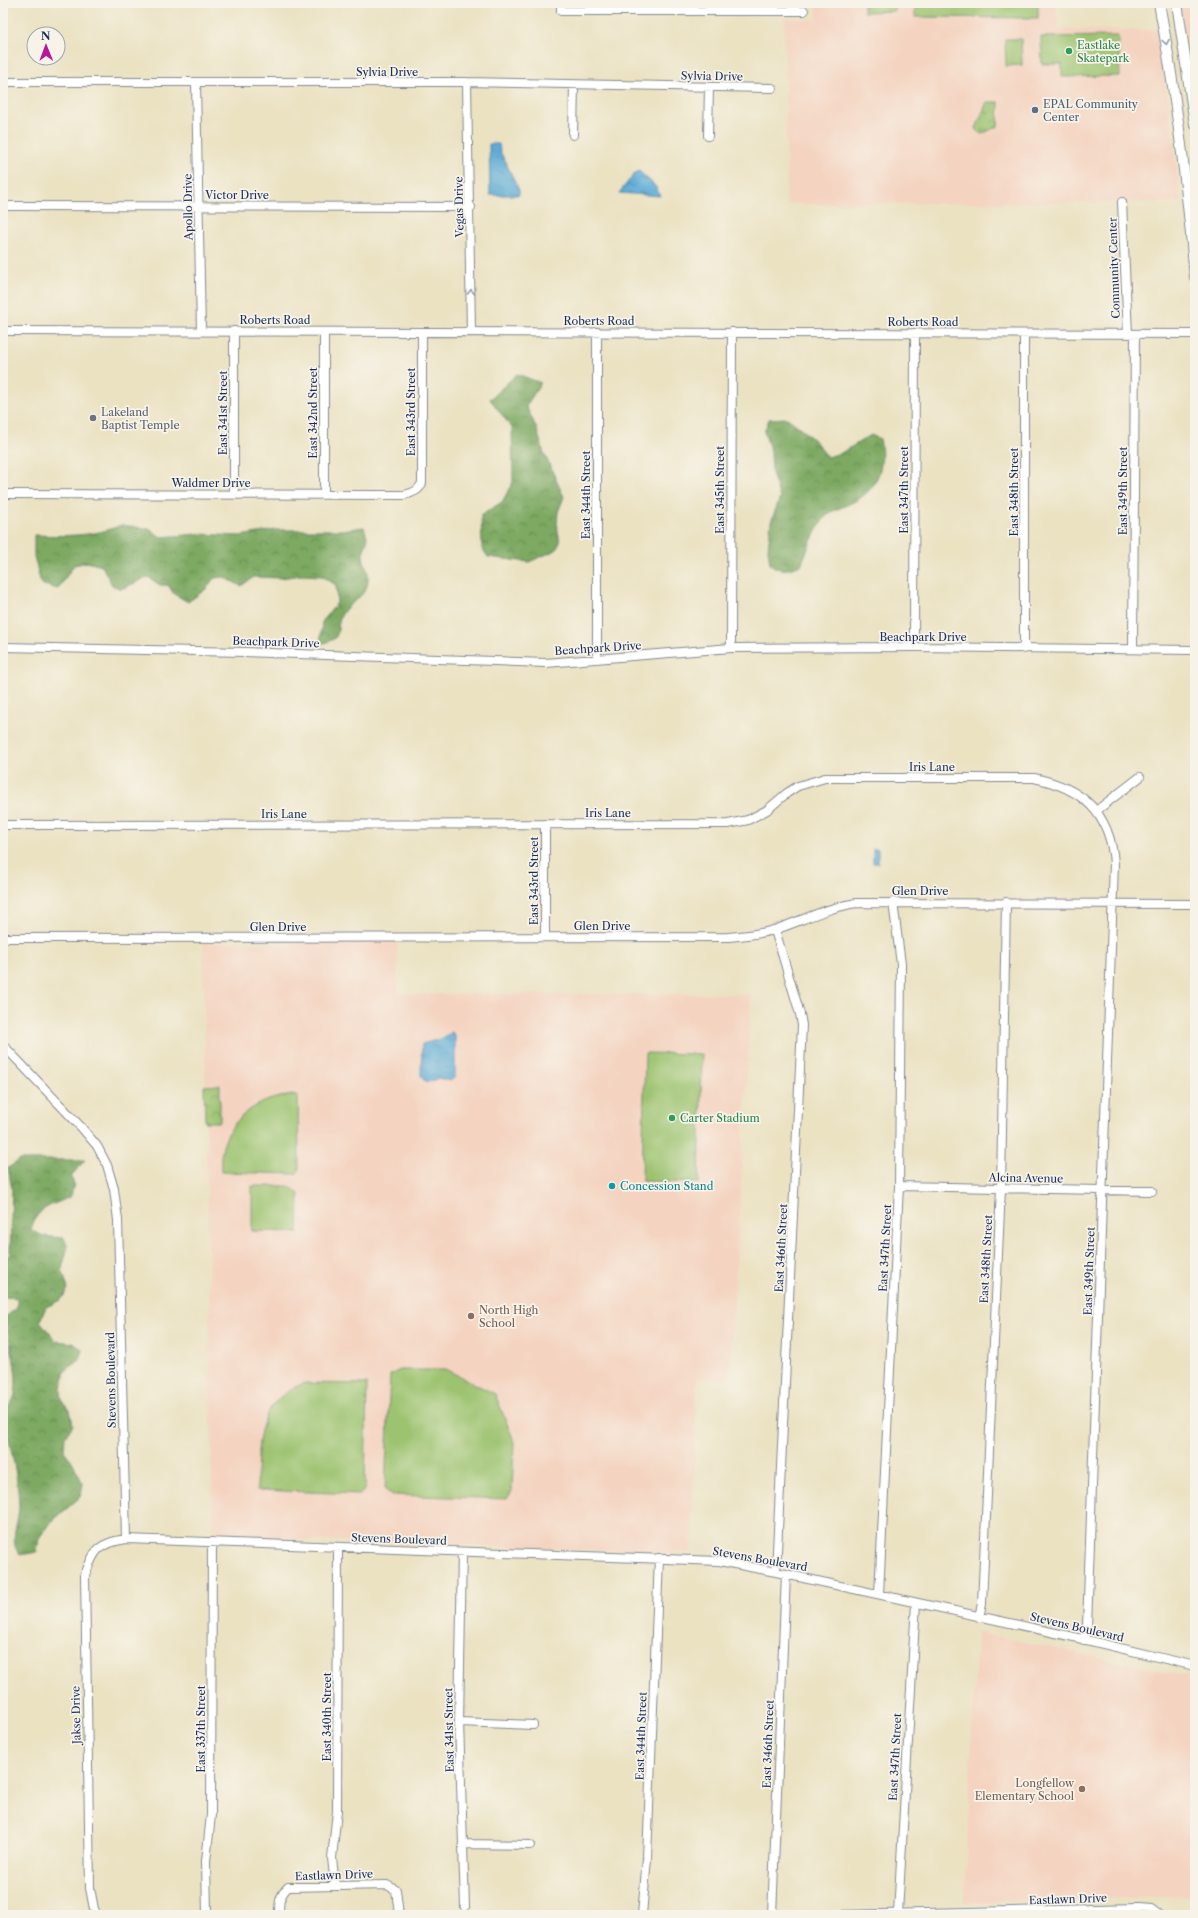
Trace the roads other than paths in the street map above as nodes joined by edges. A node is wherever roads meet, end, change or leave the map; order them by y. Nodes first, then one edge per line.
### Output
1 (1159, 3) edge
2 (1177, 3) edge
3 (561, 7) edge
4 (722, 7) edge
5 (804, 11) dead end
6 (3, 82) edge
7 (467, 82) junction
8 (196, 84) junction
9 (574, 85) junction
10 (709, 87) junction
11 (772, 88) dead end
12 (1195, 124) edge
13 (573, 136) dead end
14 (708, 136) dead end
15 (1122, 202) dead end
16 (3, 206) edge
17 (199, 206) junction
18 (470, 207) junction
19 (1195, 277) edge
20 (3, 331) edge
21 (201, 331) junction
22 (234, 331) junction
23 (471, 331) junction
24 (324, 332) junction
25 (422, 332) junction
26 (598, 332) junction
27 (732, 332) junction
28 (915, 333) junction
29 (1024, 334) junction
30 (1131, 334) junction
31 (1195, 334) edge
32 (417, 490) joint
33 (3, 494) edge
34 (234, 494) junction
35 (324, 494) junction
36 (3, 647) edge
37 (914, 647) junction
38 (731, 648) junction
39 (1024, 649) junction
40 (1133, 649) junction
41 (1195, 650) edge
42 (597, 659) junction
43 (1140, 777) dead end
44 (1096, 811) junction
45 (545, 824) junction
46 (3, 825) edge
47 (893, 902) junction
48 (1006, 902) junction
49 (1113, 902) junction
50 (1195, 904) edge
51 (775, 930) junction
52 (545, 937) junction
53 (3, 938) edge
54 (3, 1045) edge
55 (899, 1186) junction
56 (1000, 1188) junction
57 (1103, 1191) junction
58 (1152, 1191) dead end
59 (126, 1539) junction
60 (212, 1542) junction
61 (338, 1548) junction
62 (462, 1552) junction
63 (659, 1558) junction
64 (776, 1572) junction
65 (786, 1574) junction
66 (879, 1594) junction
67 (916, 1603) junction
68 (979, 1617) junction
69 (1084, 1640) junction
70 (1195, 1666) edge
71 (459, 1722) junction
72 (534, 1725) dead end
73 (464, 1844) junction
74 (530, 1845) dead end
75 (335, 1886) junction
76 (465, 1908) dead end
77 (898, 1913) junction
78 (1056, 1913) edge
79 (951, 1914) edge
80 (97, 1915) edge
81 (207, 1915) edge
82 (280, 1915) edge
83 (399, 1915) edge
84 (642, 1915) edge
85 (772, 1915) edge
86 (840, 1915) edge
87 (843, 1915) edge
88 (1159, 1915) edge

1 -> 19 main road
2 - 12 main road
3 - 4 street
4 - 5 street
6 - 8 street, Sylvia Drive
7 - 8 street, Sylvia Drive
7 - 9 street, Sylvia Drive
7 - 18 street, Vegas Drive
8 - 17 street, Apollo Drive
9 - 10 street, Sylvia Drive
9 - 13 street
10 - 11 street, Sylvia Drive
10 - 14 street
15 - 30 street, Community Center
16 - 17 street, Victor Drive
17 - 18 street, Victor Drive
17 - 21 street, Apollo Drive
23 -> 18 street, Vegas Drive
20 - 21 street, Roberts Road
21 - 22 street, Roberts Road
22 - 24 street, Roberts Road
22 - 34 street, East 341st Street
23 - 25 street, Roberts Road
23 - 26 street, Roberts Road
24 - 25 street, Roberts Road
24 - 35 street, East 342nd Street
25 - 32 street, East 343rd Street
26 - 27 street, Roberts Road
26 - 42 street, East 344th Street
27 - 28 street, Roberts Road
27 - 38 street, East 345th Street
28 - 29 street, Roberts Road
28 - 37 street, East 347th Street
29 - 30 street, Roberts Road
29 - 39 street, East 348th Street
30 - 31 street, Roberts Road
30 - 40 street, East 349th Street
32 - 35 street, Waldmer Drive
33 - 34 street, Waldmer Drive
34 - 35 street, Waldmer Drive
36 - 42 street, Beachpark Drive
37 - 38 street, Beachpark Drive
37 - 39 street, Beachpark Drive
38 - 42 street, Beachpark Drive
39 - 40 street, Beachpark Drive
40 - 41 street, Beachpark Drive
43 - 44 street
44 - 45 street, Iris Lane
44 - 49 street, Iris Lane
45 - 46 street, Iris Lane
45 - 52 street, East 343rd Street
47 - 48 street, Glen Drive
47 - 51 street, Glen Drive
47 - 55 street, East 347th Street
48 - 49 street, Glen Drive
48 - 56 street, East 348th Street
49 - 50 street, Glen Drive
49 - 57 street, East 349th Street
51 - 52 street, Glen Drive
51 - 64 street, East 346th Street
52 - 53 street, Glen Drive
54 - 59 street, Stevens Boulevard
55 - 56 street, Alcina Avenue
55 - 66 street, East 347th Street
56 - 57 street, Alcina Avenue
56 - 68 street, East 348th Street
57 - 58 street, Alcina Avenue
57 - 69 street, East 349th Street
59 - 60 street, Stevens Boulevard
59 - 80 street, Jakse Drive
60 - 61 street, Stevens Boulevard
60 - 81 street, East 337th Street
61 - 62 street, Stevens Boulevard
61 - 75 street, East 340th Street
62 - 63 street, Stevens Boulevard
62 - 71 street, East 341st Street
63 - 64 street, Stevens Boulevard
63 - 84 street, East 344th Street
64 - 65 street, Stevens Boulevard
65 - 66 street, Stevens Boulevard
65 - 85 street, East 346th Street
66 - 67 street, Stevens Boulevard
67 - 68 street, Stevens Boulevard
67 - 77 street, East 347th Street
68 - 69 street, Stevens Boulevard
69 - 70 street, Stevens Boulevard
71 - 72 street
71 - 73 street, East 341st Street
73 - 74 street
73 - 76 street, East 341st Street
75 - 82 street, Eastlawn Drive
75 - 83 street, Eastlawn Drive
77 - 79 street, Eastlawn Drive
77 - 87 street, Eastlawn Drive
78 - 79 street, Eastlawn Drive
78 - 88 street, Eastlawn Drive
86 - 87 street

